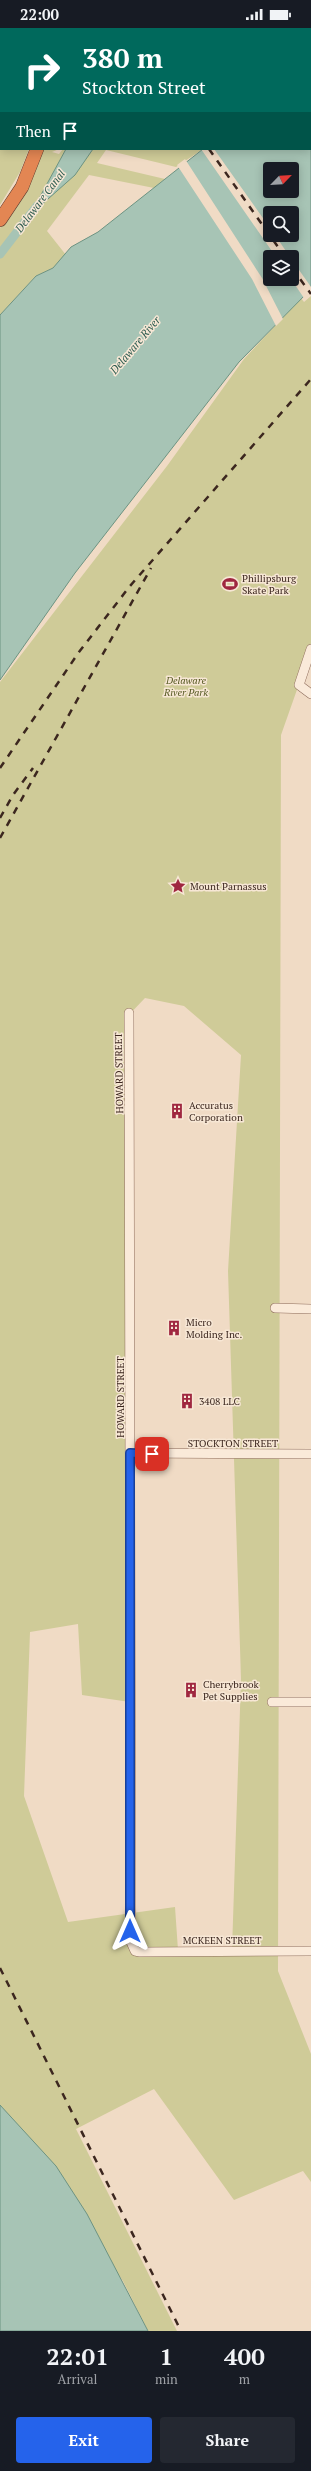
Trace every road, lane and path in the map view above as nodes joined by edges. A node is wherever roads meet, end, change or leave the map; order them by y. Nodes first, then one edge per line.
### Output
1 (37, 150) edge
2 (0, 220) edge
3 (311, 649) edge
4 (311, 694) edge
5 (129, 1013) dead end
6 (275, 1308) dead end
7 (311, 1309) edge
8 (130, 1453) junction
9 (311, 1454) edge
10 (272, 1702) dead end
11 (311, 1702) edge
12 (133, 1949) joint
13 (311, 1951) edge

1 - 2 highway
3 - 4 street
5 - 8 street, HOWARD STREET
6 - 7 street
8 - 9 street, STOCKTON STREET
8 - 12 street, HOWARD STREET
10 - 11 street
12 - 13 street, MCKEEN STREET

